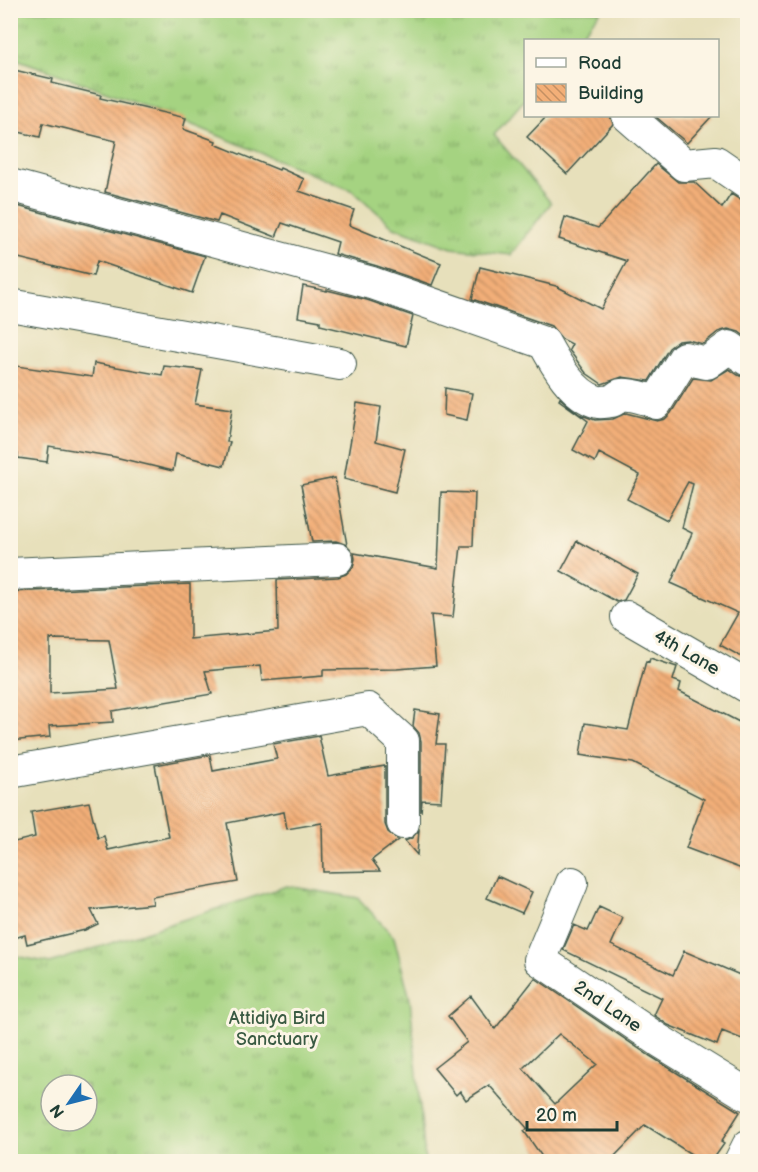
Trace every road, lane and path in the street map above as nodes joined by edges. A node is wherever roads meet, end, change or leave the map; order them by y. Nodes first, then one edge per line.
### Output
1 (629, 117) edge
2 (747, 184) edge
3 (10, 185) edge
4 (10, 305) edge
5 (747, 360) edge
6 (340, 364) dead end
7 (337, 559) dead end
8 (10, 574) edge
9 (627, 616) dead end
10 (747, 687) edge
11 (10, 772) edge
12 (403, 823) dead end
13 (572, 883) dead end
14 (747, 1095) edge
15 (747, 1146) edge
16 (740, 1161) edge

1 - 2 street
3 - 5 street
4 - 6 street
7 - 8 street
9 - 10 street, 4th Lane
11 - 12 street
13 - 14 street, 2nd Lane
15 - 16 street

